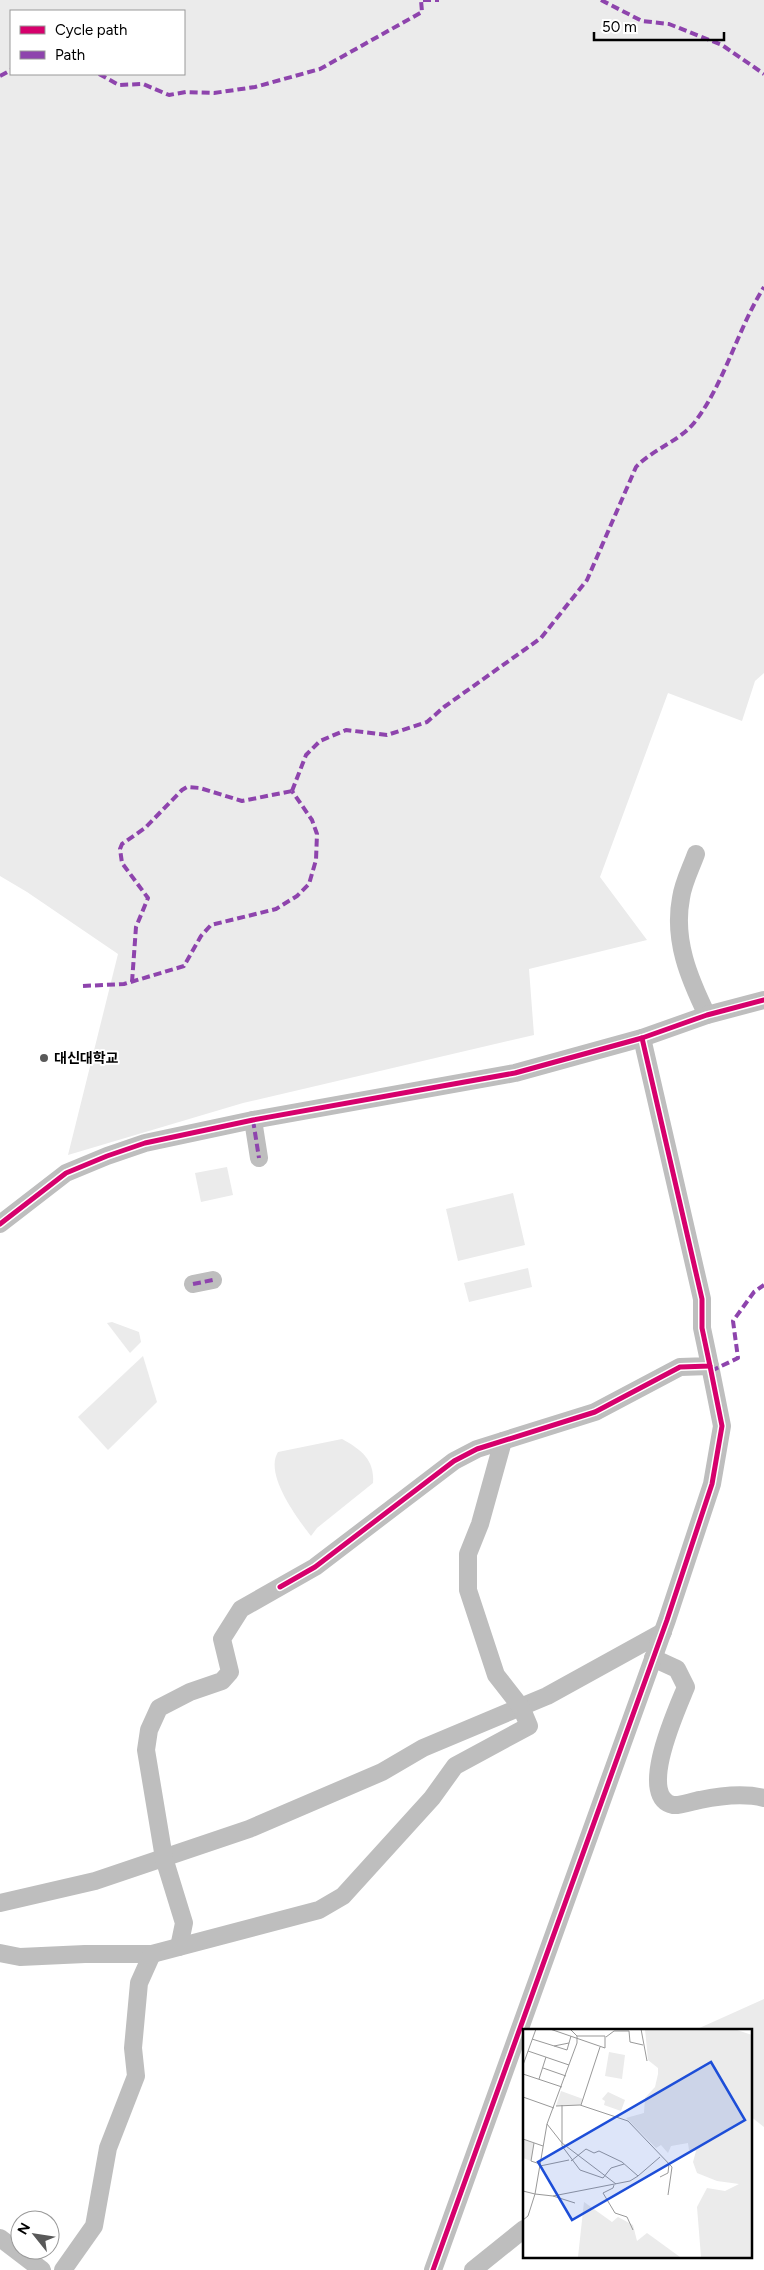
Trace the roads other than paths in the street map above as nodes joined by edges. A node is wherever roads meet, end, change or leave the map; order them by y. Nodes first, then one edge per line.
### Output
1 (696, 854) dead end
2 (764, 1000) edge
3 (707, 1015) junction
4 (642, 1038) junction
5 (253, 1120) junction
6 (259, 1158) dead end
7 (0, 1224) edge
8 (213, 1280) dead end
9 (193, 1284) dead end
10 (710, 1366) junction
11 (503, 1441) junction
12 (663, 1632) junction
13 (653, 1658) junction
14 (521, 1707) junction
15 (764, 1798) edge
16 (164, 1858) junction
17 (0, 1903) edge
18 (179, 1947) junction
19 (0, 1953) edge
20 (152, 1954) junction
21 (523, 2230) edge
22 (0, 2238) edge
23 (38, 2269) edge
24 (63, 2270) edge
25 (433, 2270) edge
26 (473, 2270) edge

1 - 3 street
2 - 3 street
3 - 4 street
4 - 5 street
4 - 10 street
5 - 6 street
5 - 7 street
8 - 9 street
10 - 11 street
10 - 12 street
11 - 14 street
11 - 16 street
12 - 13 street
12 - 14 street
13 - 15 street
13 - 25 street
14 - 16 street
14 - 18 street
16 - 17 street
16 - 18 street
18 - 20 street
19 - 20 street
20 - 24 street
21 - 26 street
22 - 23 street

